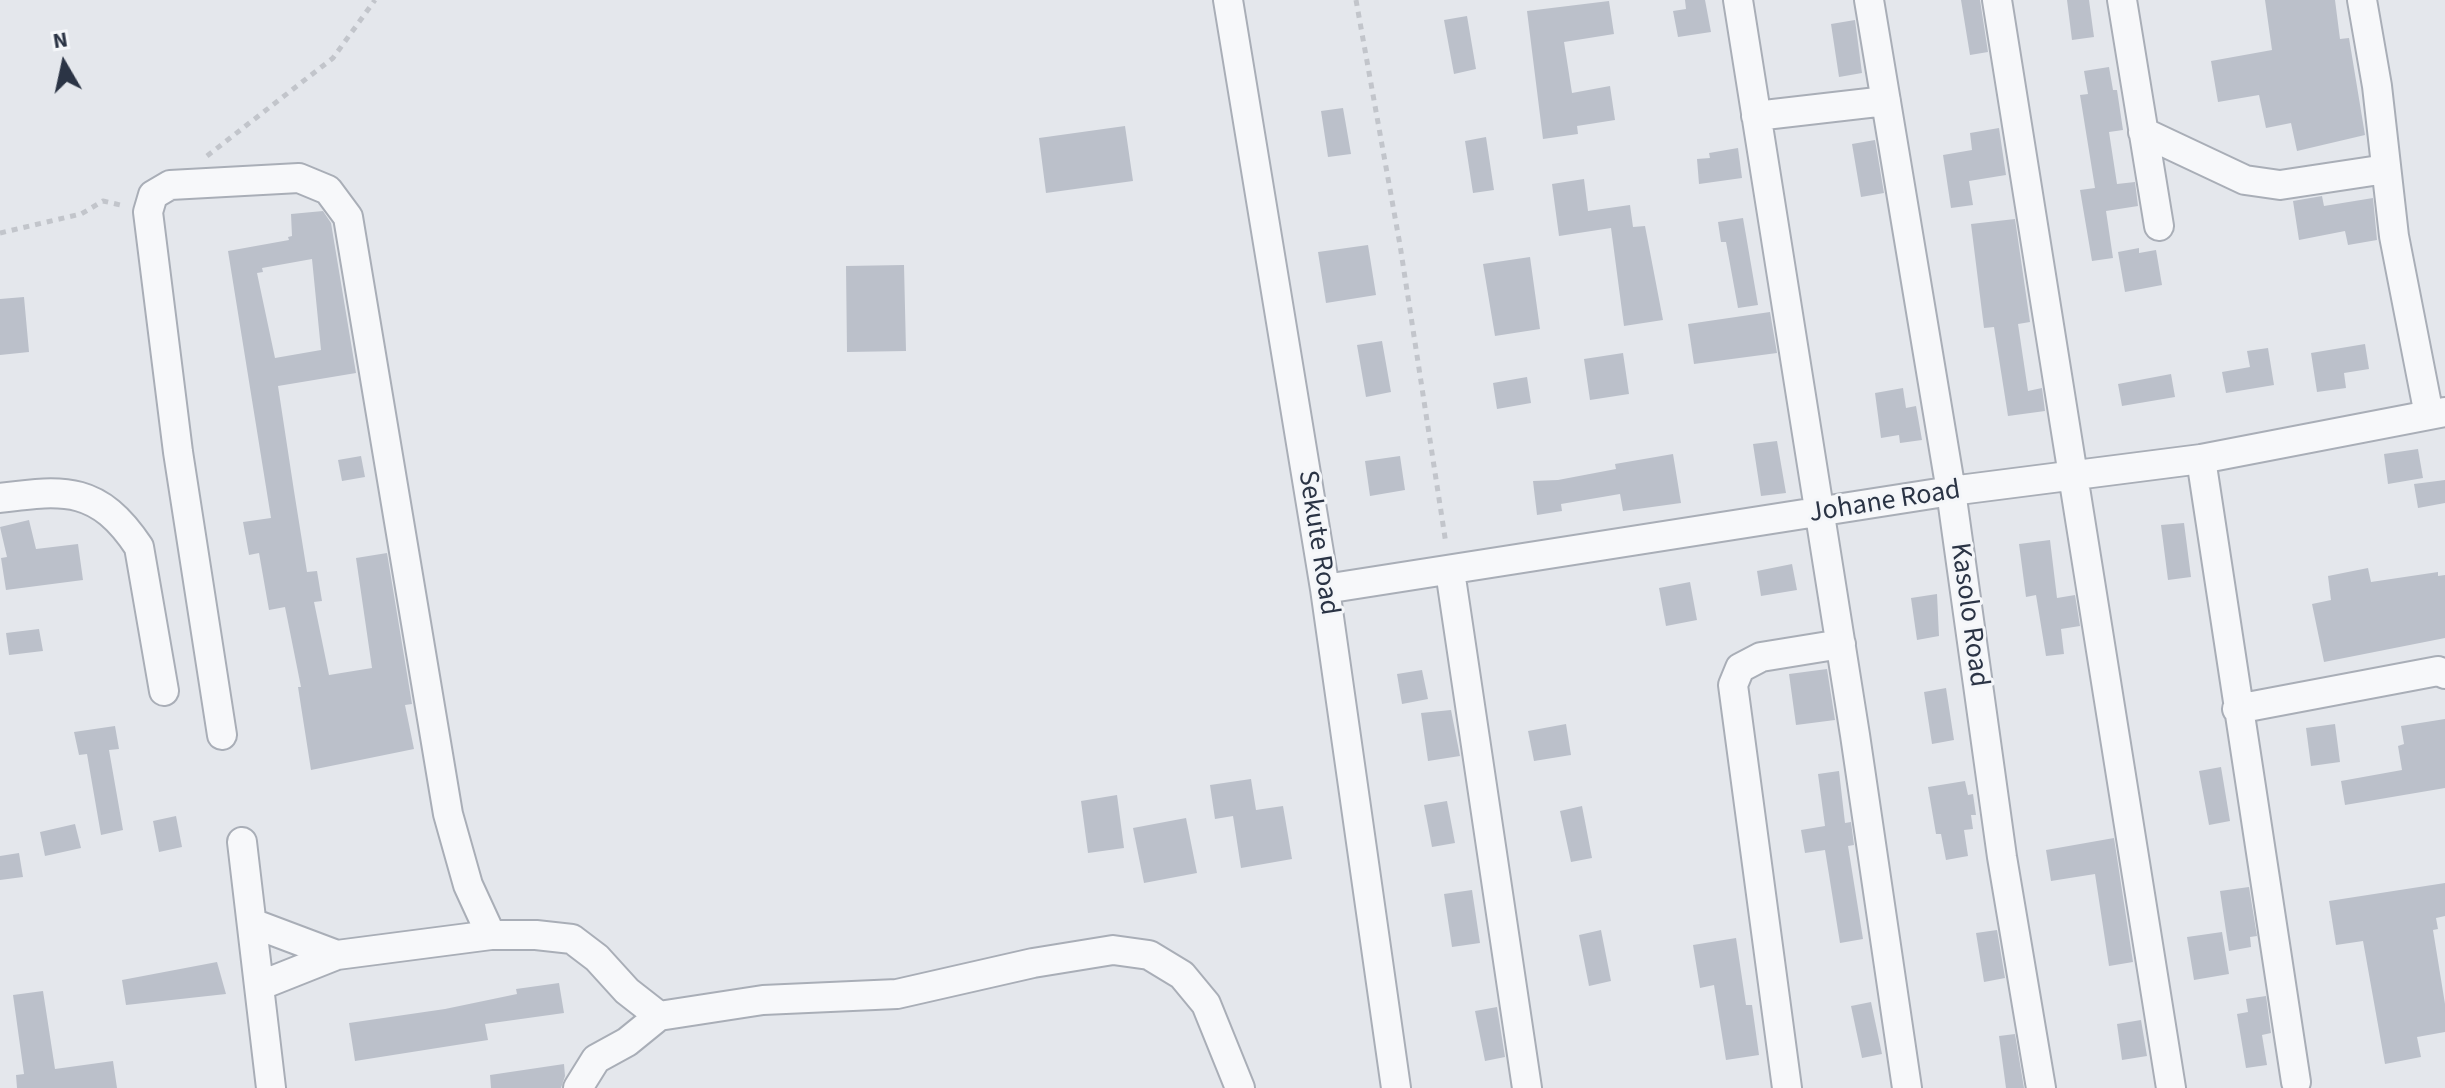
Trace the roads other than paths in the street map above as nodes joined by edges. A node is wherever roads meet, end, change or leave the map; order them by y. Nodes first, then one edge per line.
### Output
1 (1228, 0) edge
2 (1738, 0) edge
3 (1869, 0) edge
4 (1997, 0) edge
5 (2122, 0) edge
6 (2362, 0) edge
7 (1886, 101) junction
8 (1756, 116) junction
9 (2143, 132) junction
10 (2386, 169) junction
11 (2159, 226) dead end
12 (2437, 414) edge
13 (2201, 459) junction
14 (2073, 478) junction
15 (1951, 491) junction
16 (0, 498) edge
17 (1819, 514) junction
18 (1450, 571) junction
19 (1325, 589) junction
20 (1841, 644) junction
21 (2445, 674) edge
22 (164, 691) dead end
23 (2237, 709) junction
24 (222, 735) dead end
25 (242, 842) dead end
26 (252, 923) junction
27 (491, 935) junction
28 (337, 955) junction
29 (259, 986) junction
30 (659, 1016) junction
31 (2296, 1082) dead end
32 (271, 1088) edge
33 (578, 1088) edge
34 (1240, 1088) edge
35 (1396, 1088) edge
36 (1527, 1088) edge
37 (1787, 1088) edge
38 (1907, 1088) edge
39 (2041, 1088) edge
40 (2171, 1088) edge

1 - 19 street, Sekute Road
2 - 8 street
3 - 7 street, Kasolo Road
4 - 14 street
5 - 9 street
6 - 10 street
7 - 8 street
7 - 15 street, Kasolo Road
8 - 17 street
9 - 10 street
9 - 11 street
10 - 12 street
12 - 13 street, Johane Road
13 - 14 street, Johane Road
13 - 23 street
14 - 15 street, Johane Road
14 - 40 street
15 - 17 street, Johane Road
15 - 39 street, Kasolo Road
16 - 22 street
17 - 18 street, Johane Road
17 - 20 street
18 - 19 street, Johane Road
18 - 36 street
19 - 35 street, Sekute Road
20 - 37 street
20 - 38 street
21 - 23 street
23 - 31 street
24 - 27 street
25 - 26 street
26 - 28 street
26 - 29 street
27 - 28 street
27 - 30 street
28 - 29 street
29 - 32 street
30 - 33 street
30 - 34 street

